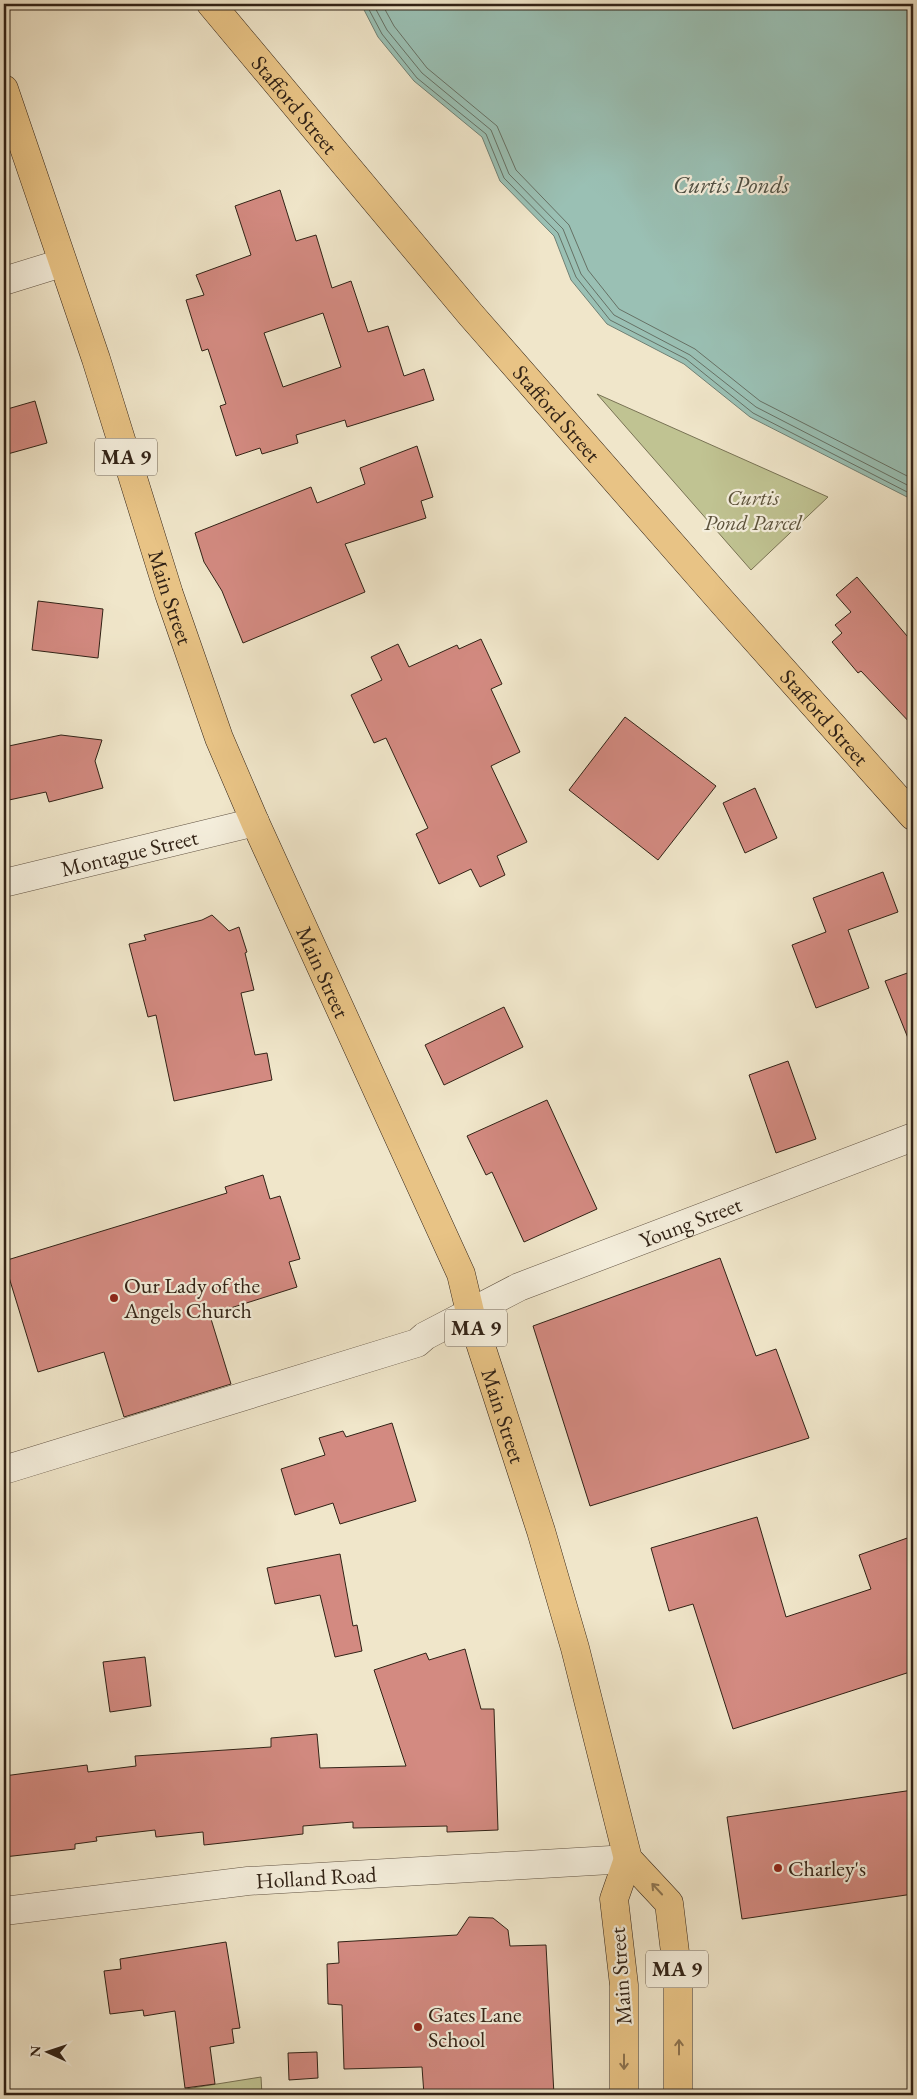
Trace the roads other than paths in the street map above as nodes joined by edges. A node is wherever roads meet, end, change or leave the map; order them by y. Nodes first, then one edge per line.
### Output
1 (211, 4) edge
2 (4, 89) edge
3 (62, 263) junction
4 (4, 281) edge
5 (913, 816) edge
6 (255, 822) junction
7 (4, 883) edge
8 (913, 1138) edge
9 (470, 1312) junction
10 (4, 1470) edge
11 (628, 1858) junction
12 (4, 1911) edge
13 (624, 2095) edge
14 (678, 2095) edge

1 - 5 main road, Stafford Street
2 - 3 main road, Main Street / MA 9
3 - 4 street
3 - 6 main road, Main Street / MA 9
6 - 7 street, Montague Street
6 - 9 main road, Main Street / MA 9
8 - 9 street, Young Street
9 - 10 street, Young Street
9 - 11 main road, Main Street / MA 9
11 - 12 street, Holland Road
11 -> 13 main road, Main Street / MA 9
14 -> 11 main road, Main Street / MA 9

